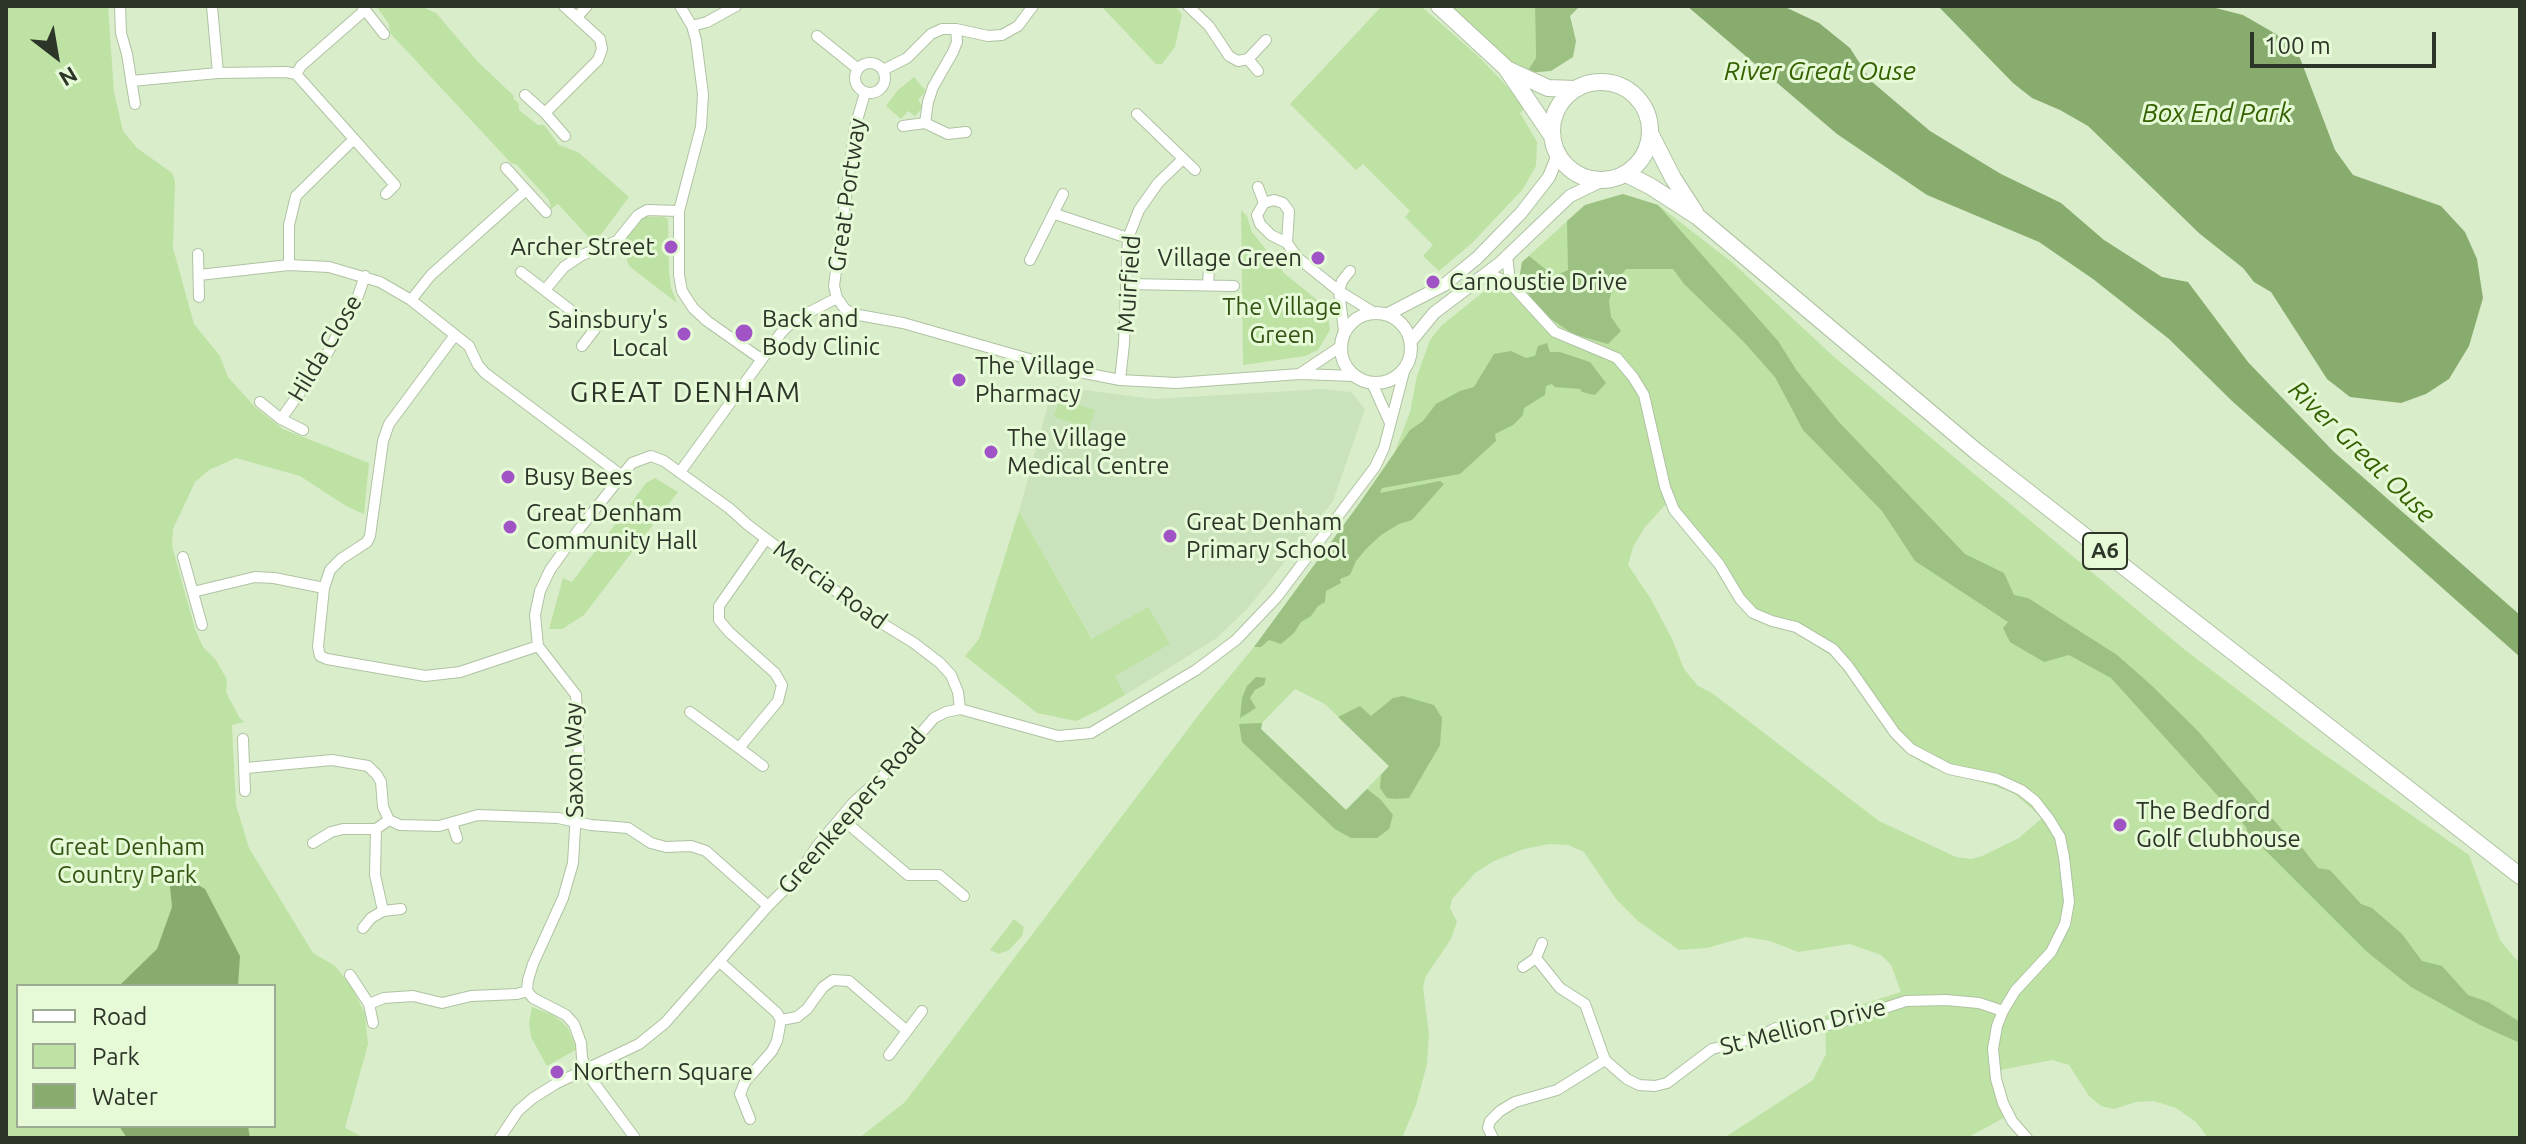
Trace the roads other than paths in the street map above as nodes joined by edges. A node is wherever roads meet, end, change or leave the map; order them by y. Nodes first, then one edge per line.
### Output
1 (120, 6) edge
2 (212, 6) edge
3 (564, 6) edge
4 (587, 6) edge
5 (680, 6) edge
6 (736, 6) edge
7 (1033, 6) edge
8 (1188, 6) edge
9 (1439, 6) edge
10 (364, 8) edge
11 (577, 17) junction
12 (692, 26) junction
13 (956, 29) junction
14 (384, 34) dead end
15 (817, 36) dead end
16 (1266, 40) dead end
17 (1248, 59) junction
18 (1506, 68) junction
19 (858, 69) junction
20 (883, 70) junction
21 (1258, 71) dead end
22 (218, 73) junction
23 (296, 74) junction
24 (131, 81) junction
25 (1575, 89) junction
26 (865, 93) junction
27 (525, 95) dead end
28 (135, 104) dead end
29 (545, 113) junction
30 (1137, 114) dead end
31 (925, 123) junction
32 (903, 126) dead end
33 (966, 132) dead end
34 (1651, 135) junction
35 (565, 136) dead end
36 (1552, 136) junction
37 (354, 139) junction
38 (1558, 155) junction
39 (1183, 159) junction
40 (506, 168) dead end
41 (1195, 170) dead end
42 (1626, 174) junction
43 (1603, 180) junction
44 (1258, 187) dead end
45 (526, 190) junction
46 (386, 194) dead end
47 (1063, 194) dead end
48 (1264, 203) junction
49 (679, 211) junction
50 (546, 212) dead end
51 (1055, 214) junction
52 (1698, 217) junction
53 (1128, 238) junction
54 (1287, 243) junction
55 (198, 254) dead end
56 (1507, 255) junction
57 (1030, 260) dead end
58 (289, 265) junction
59 (1209, 269) dead end
60 (1350, 271) dead end
61 (521, 272) dead end
62 (1487, 273) junction
63 (199, 275) junction
64 (365, 276) junction
65 (1510, 283) junction
66 (1128, 284) junction
67 (1208, 285) junction
68 (1234, 286) dead end
69 (545, 290) junction
70 (1339, 291) junction
71 (199, 297) dead end
72 (837, 298) junction
73 (411, 300) junction
74 (1373, 312) junction
75 (1388, 314) junction
76 (1344, 331) junction
77 (455, 335) junction
78 (1411, 341) junction
79 (582, 346) dead end
80 (1340, 347) junction
81 (761, 359) junction
82 (1405, 368) junction
83 (1300, 374) junction
84 (1354, 376) junction
85 (1120, 380) junction
86 (1372, 383) junction
87 (260, 402) dead end
88 (281, 419) junction
89 (1390, 423) junction
90 (303, 430) dead end
91 (680, 472) junction
92 (621, 475) junction
93 (766, 539) junction
94 (183, 557) dead end
95 (324, 588) junction
96 (193, 592) junction
97 (202, 625) dead end
98 (538, 646) junction
99 (960, 709) junction
100 (690, 712) dead end
101 (243, 739) dead end
102 (739, 748) junction
103 (763, 766) dead end
104 (246, 768) junction
105 (245, 791) dead end
106 (841, 818) junction
107 (389, 820) junction
108 (576, 822) junction
109 (452, 823) junction
110 (376, 829) junction
111 (457, 838) dead end
112 (313, 843) dead end
113 (2520, 876) edge
114 (964, 896) dead end
115 (768, 906) junction
116 (401, 909) dead end
117 (383, 911) junction
118 (363, 928) dead end
119 (1542, 943) dead end
120 (1536, 958) junction
121 (720, 962) junction
122 (1523, 967) dead end
123 (350, 975) dead end
124 (527, 991) junction
125 (369, 1004) junction
126 (922, 1011) dead end
127 (2003, 1011) junction
128 (781, 1020) junction
129 (373, 1023) dead end
130 (907, 1031) junction
131 (889, 1055) dead end
132 (1605, 1060) junction
133 (587, 1069) junction
134 (750, 1119) dead end
135 (500, 1138) edge
136 (635, 1138) edge
137 (1493, 1138) edge
138 (2027, 1138) edge

1 - 24 street
2 - 22 street
3 - 11 street
4 - 11 street
5 - 12 street
6 - 12 street
7 - 13 street
8 - 17 street
9 - 18 highway
10 - 14 street
10 - 23 street
11 - 29 street
12 - 49 street
13 - 20 street
13 - 31 street
15 - 19 street
16 - 17 street
17 - 21 street
18 - 25 highway
18 - 36 highway
19 - 20 street
19 - 26 street
20 - 26 street
22 - 23 street
22 - 24 street
23 - 37 street
24 - 28 street
25 - 34 highway
25 - 36 highway
26 - 72 street, Great Portway
27 - 29 street
29 - 35 street
30 - 39 street
31 - 32 street
31 - 33 street
34 - 42 highway
34 - 52 highway, A6
36 - 38 highway
37 - 46 street
37 - 58 street
38 - 43 highway
38 - 75 street
39 - 41 street
39 - 53 street, Muirfield
40 - 45 street
42 - 43 highway
42 - 52 highway, A6
43 - 56 street
44 - 48 street
45 - 50 street
45 - 73 street
47 - 51 street
48 - 54 street
48 - 54 street
49 - 69 street
49 - 81 street
51 - 53 street
51 - 57 street
52 - 113 highway, A6
53 - 66 street, Muirfield
54 - 70 street
55 - 63 street
56 - 62 street
56 - 65 street
58 - 63 street
58 - 64 street
59 - 67 street
60 - 70 street
61 - 69 street
62 - 65 street
62 - 78 street
63 - 71 street
64 - 73 street
64 - 88 street, Hilda Close
65 - 127 street
66 - 67 street
66 - 85 street, Muirfield
67 - 68 street
69 - 79 street
70 - 74 street
70 - 76 street
72 - 81 street
72 - 85 street
73 - 77 street
74 - 75 street
74 - 76 street
75 - 78 street
76 - 80 street
77 - 92 street
77 - 95 street
78 - 82 street
80 - 83 street
80 - 84 street
81 - 91 street
82 - 86 street
82 - 89 street
83 - 84 street
83 - 85 street
84 - 86 street
86 - 89 street
87 - 88 street, Hilda Close
88 - 90 street, Hilda Close
89 - 99 street
91 - 92 street
91 - 93 street, Mercia Road
92 - 98 street
93 - 99 street, Mercia Road
93 - 102 street
94 - 96 street
95 - 96 street
95 - 98 street
96 - 97 street
98 - 108 street, Saxon Way
99 - 106 street, Greenkeepers Road
100 - 102 street
101 - 104 street
102 - 103 street
104 - 105 street
104 - 107 street
106 - 114 street
106 - 115 street, Greenkeepers Road
107 - 109 street
107 - 110 street
108 - 109 street
108 - 115 street
108 - 124 street, Saxon Way
109 - 111 street
110 - 112 street
110 - 117 street
115 - 121 street, Greenkeepers Road
116 - 117 street
117 - 118 street
119 - 120 street
120 - 122 street
120 - 132 street
121 - 128 street
121 - 133 street, Greenkeepers Road
123 - 125 street
124 - 125 street
124 - 133 street
125 - 129 street
126 - 130 street
127 - 132 street, St Mellion Drive
127 - 138 street
128 - 130 street
128 - 134 street
130 - 131 street
132 - 137 street
133 - 135 street, Greenkeepers Road
133 - 136 street

